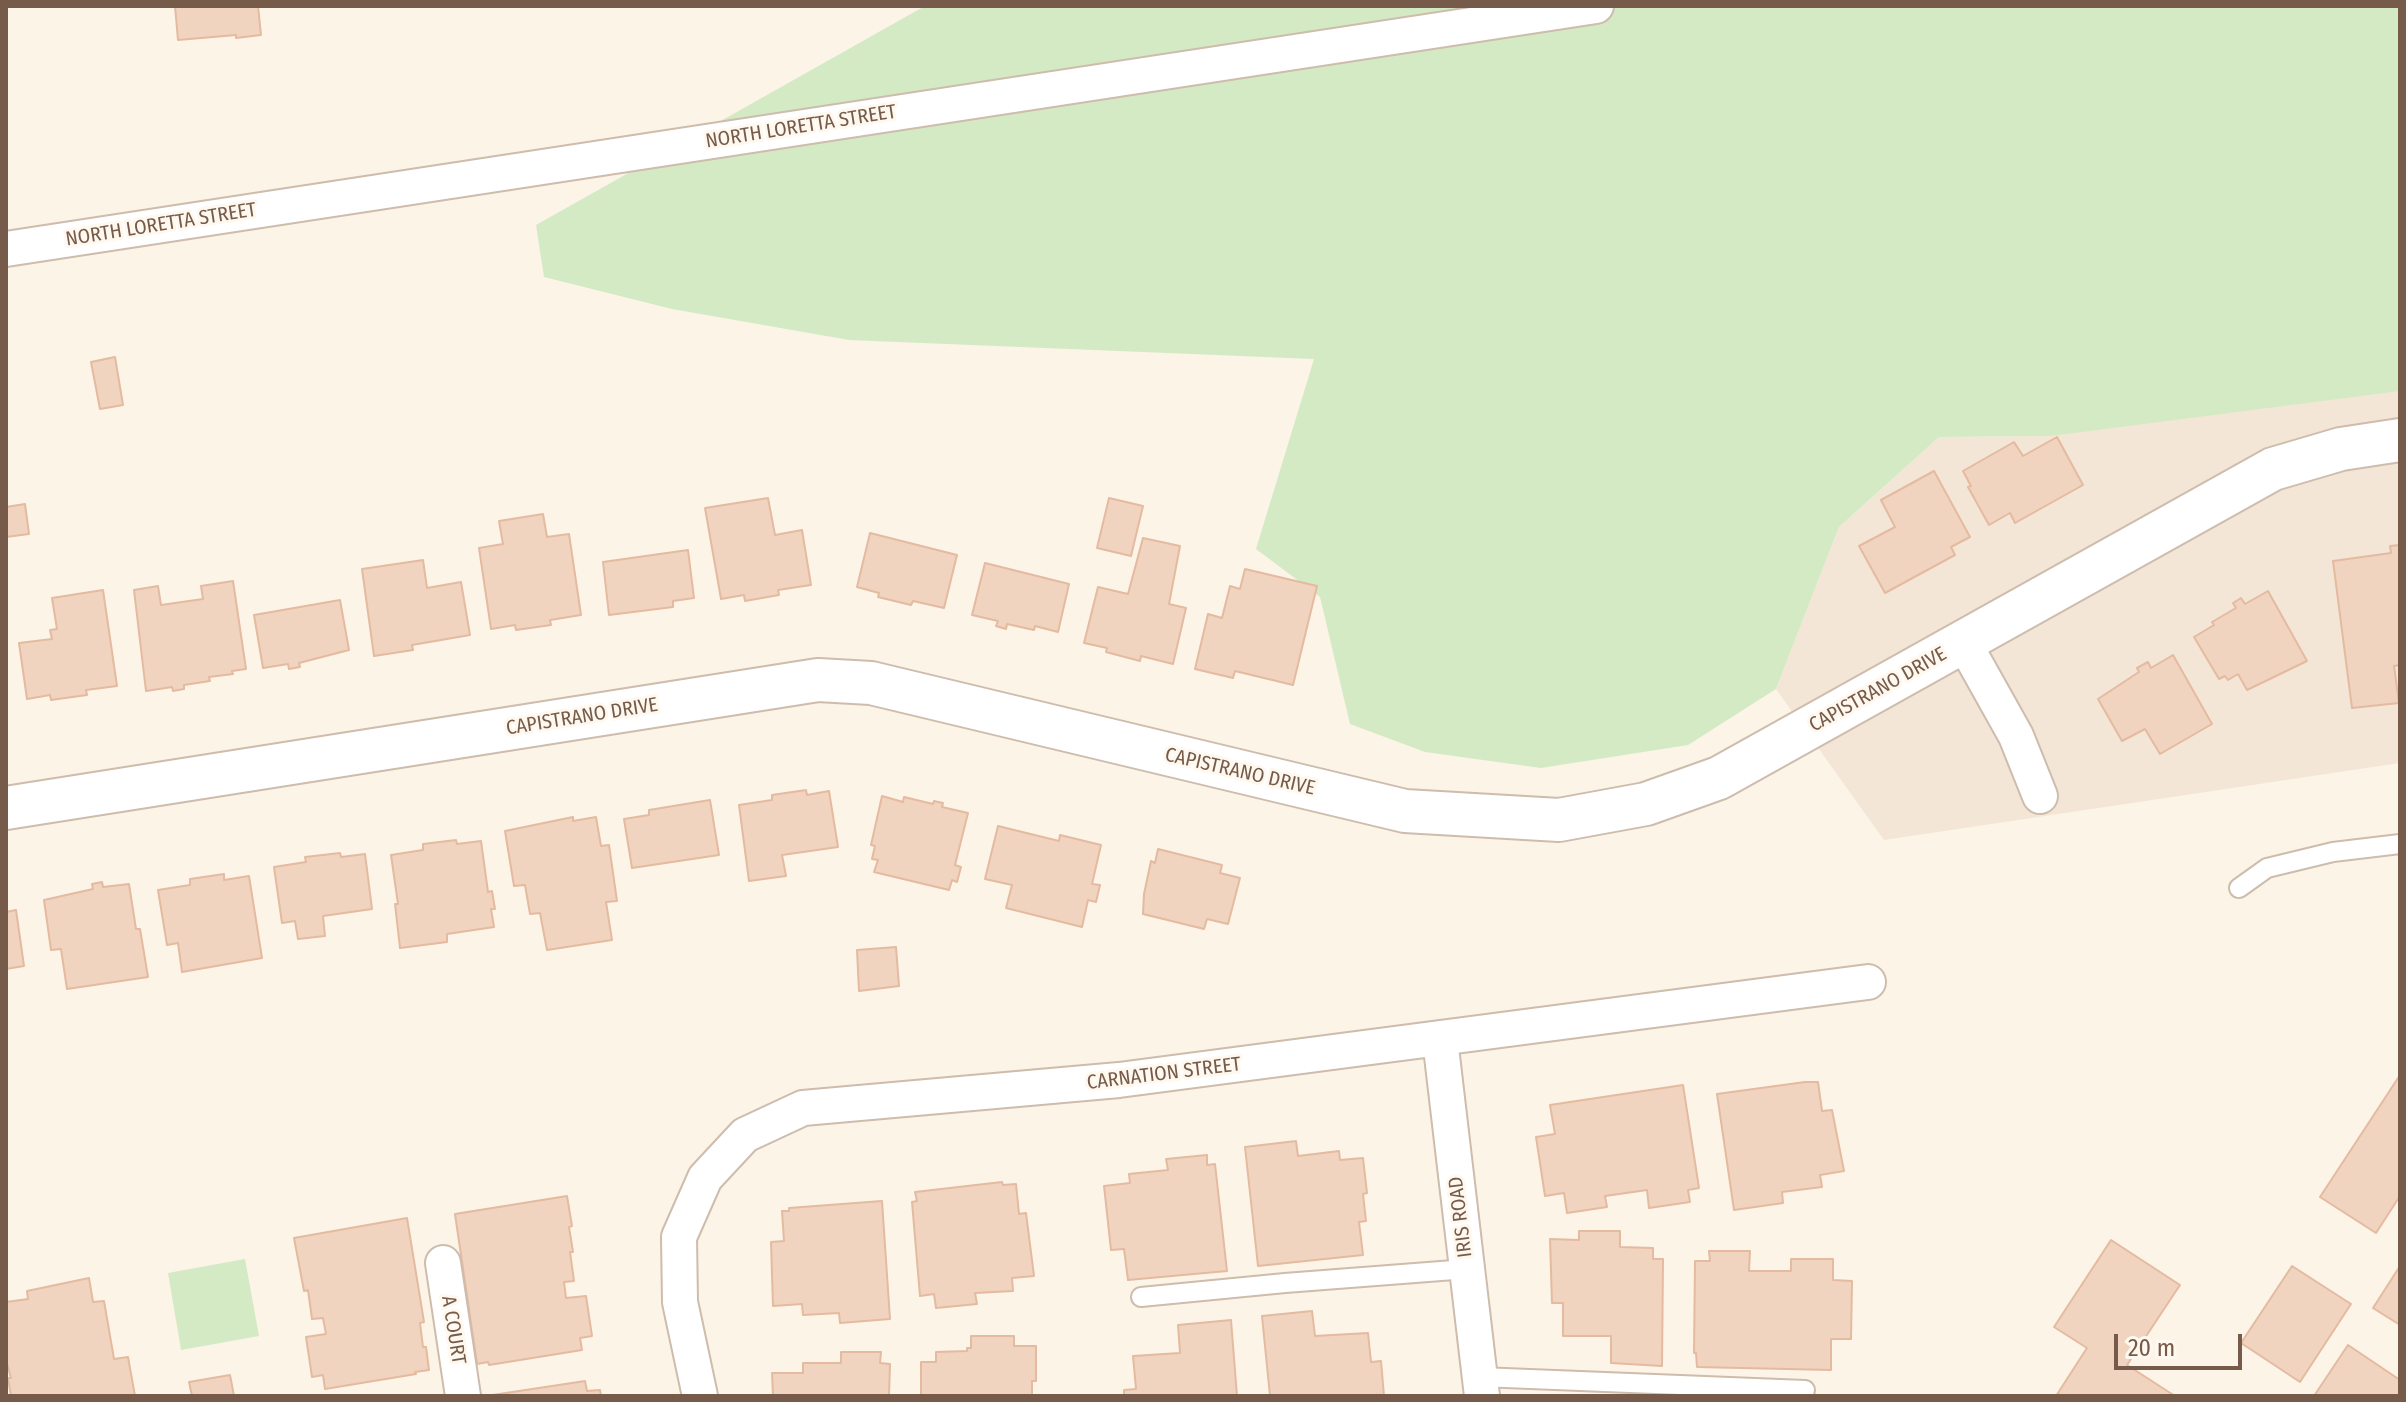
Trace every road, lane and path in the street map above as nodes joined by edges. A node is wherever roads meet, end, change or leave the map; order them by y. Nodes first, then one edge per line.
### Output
1 (1596, 6) edge
2 (6, 249) edge
3 (2400, 440) edge
4 (1964, 643) junction
5 (2040, 796) dead end
6 (6, 808) edge
7 (2400, 844) edge
8 (2239, 888) dead end
9 (1868, 982) dead end
10 (1440, 1039) junction
11 (443, 1263) dead end
12 (1467, 1269) junction
13 (1141, 1297) dead end
14 (1481, 1386) edge
15 (1805, 1390) dead end
16 (463, 1396) edge
17 (700, 1396) edge

1 - 2 street, NORTH LORETTA STREET
3 - 4 street, CAPISTRANO DRIVE
4 - 5 street
4 - 6 street, CAPISTRANO DRIVE
7 - 8 lane
9 - 10 street, CARNATION STREET
10 - 12 street, IRIS ROAD
10 - 17 street, CARNATION STREET
11 - 16 street, A COURT
12 - 13 lane
12 - 14 street, IRIS ROAD
14 - 15 lane

